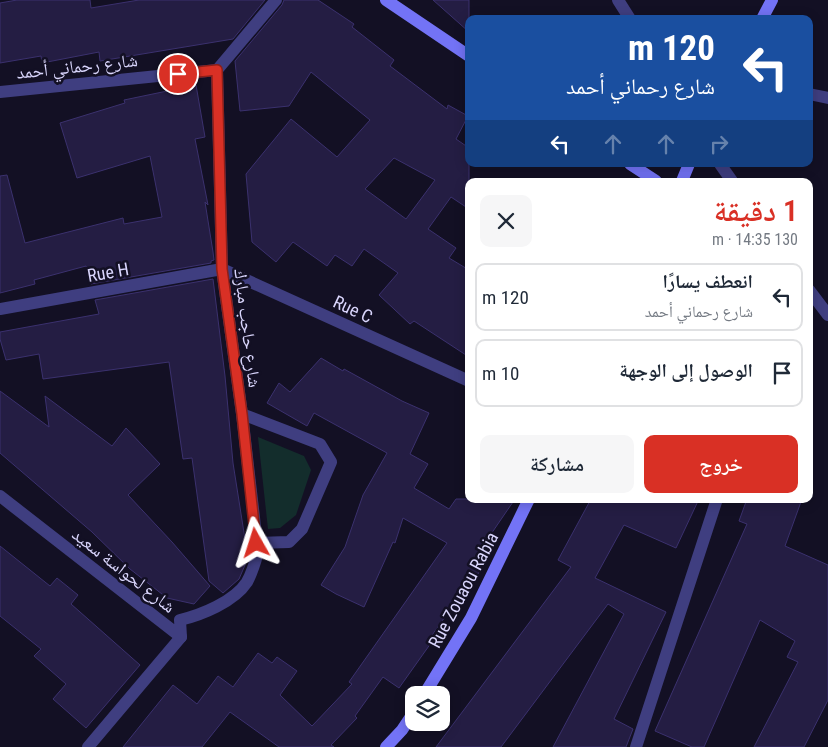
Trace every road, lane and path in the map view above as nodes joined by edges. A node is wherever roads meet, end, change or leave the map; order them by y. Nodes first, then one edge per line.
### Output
1 (276, 0) edge
2 (386, 0) edge
3 (618, 0) edge
4 (772, 0) edge
5 (627, 15) edge
6 (764, 15) edge
7 (465, 53) edge
8 (217, 70) junction
9 (0, 92) edge
10 (813, 95) edge
11 (828, 98) edge
12 (635, 167) edge
13 (722, 167) edge
14 (651, 178) edge
15 (730, 178) edge
16 (222, 269) junction
17 (813, 295) edge
18 (0, 309) edge
19 (828, 314) edge
20 (465, 379) edge
21 (242, 414) junction
22 (0, 496) edge
23 (527, 503) edge
24 (716, 503) edge
25 (256, 543) junction
26 (218, 605) joint
27 (181, 637) junction
28 (429, 686) edge
29 (405, 726) edge
30 (88, 747) edge
31 (386, 747) edge
32 (636, 747) edge

1 - 8 street
2 - 7 main road
3 - 5 street
4 - 6 main road
8 - 9 street, شارع رحماني أحمد
8 - 16 street, شارع حاجب مبارك
10 - 11 street
12 - 14 main road
13 - 15 street
16 - 18 street, Rue H
16 - 20 street, Rue C
16 - 21 street, شارع حاجب مبارك
17 - 19 street
21 - 25 street, شارع حاجب مبارك
21 - 25 street
22 - 27 street, شارع لحواسة سعيد
23 - 28 main road, Rue Zouaou Rabia
24 - 32 street
25 - 26 street, شارع حاجب مبارك
26 - 27 street, شارع لحواسة سعيد
27 - 30 street
29 - 31 main road

